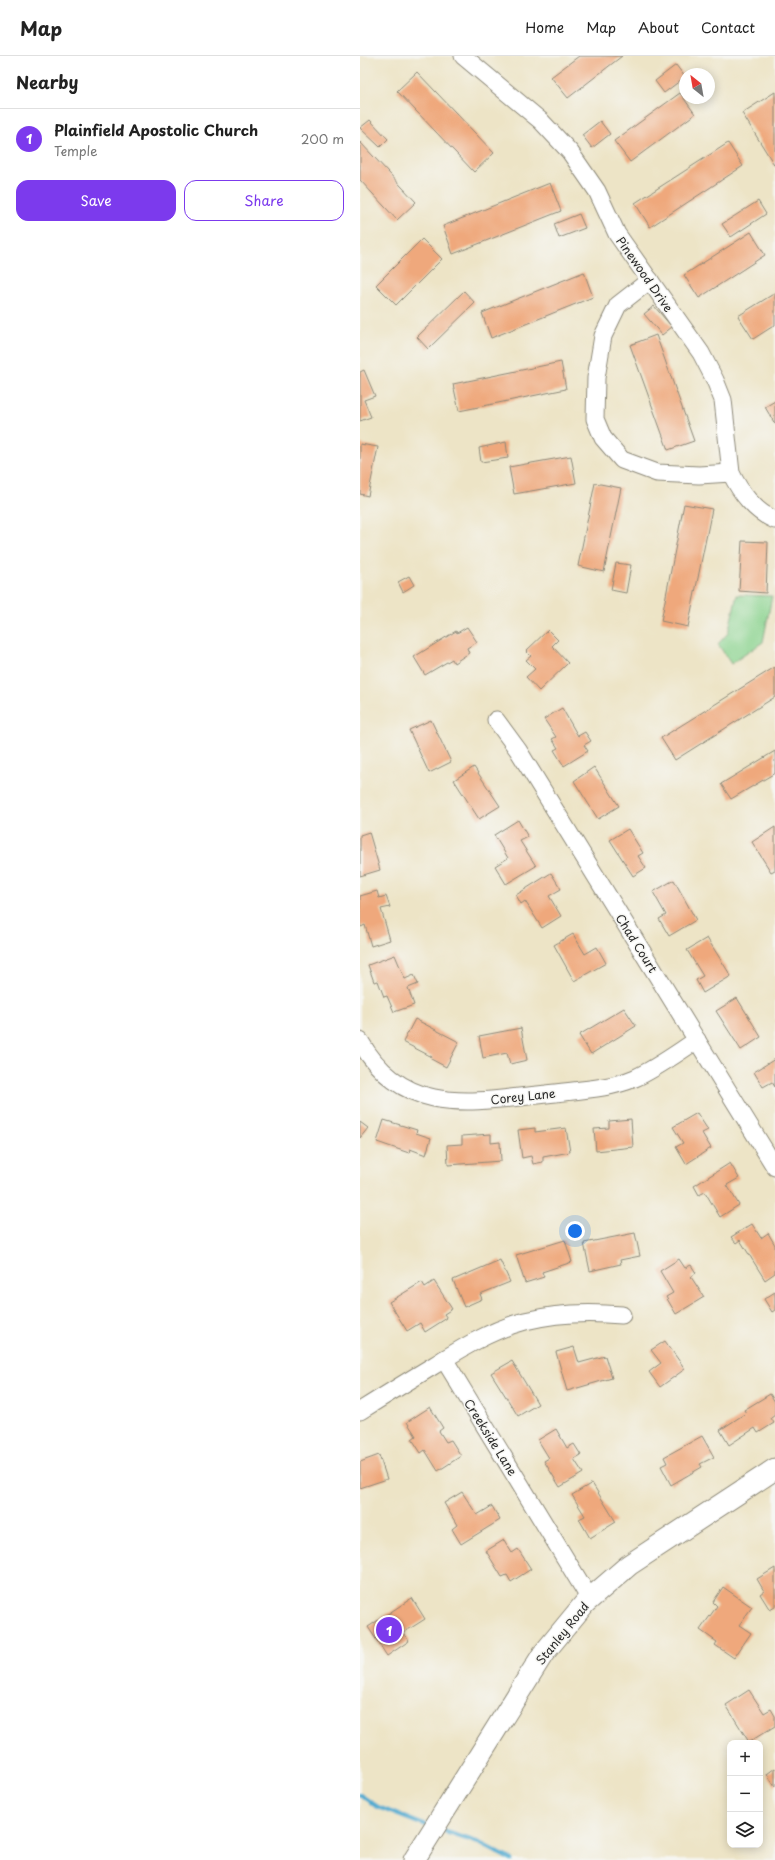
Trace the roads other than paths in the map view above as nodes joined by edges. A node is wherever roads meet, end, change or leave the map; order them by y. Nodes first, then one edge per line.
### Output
1 (463, 56) edge
2 (650, 280) junction
3 (731, 473) junction
4 (775, 520) edge
5 (496, 720) dead end
6 (697, 1040) junction
7 (360, 1041) edge
8 (775, 1167) edge
9 (622, 1315) dead end
10 (444, 1360) junction
11 (360, 1411) edge
12 (775, 1469) edge
13 (590, 1598) junction
14 (414, 1860) edge

1 - 2 street, Pinewood Drive
2 - 3 street, Pinewood Drive
2 - 3 street
3 - 4 street, Pinewood Drive
5 - 6 street, Chad Court
6 - 7 street, Corey Lane
6 - 8 street, Chad Court
9 - 10 street
10 - 11 street
10 - 13 street, Creekside Lane
12 - 13 street, Stanley Road
13 - 14 street, Stanley Road

